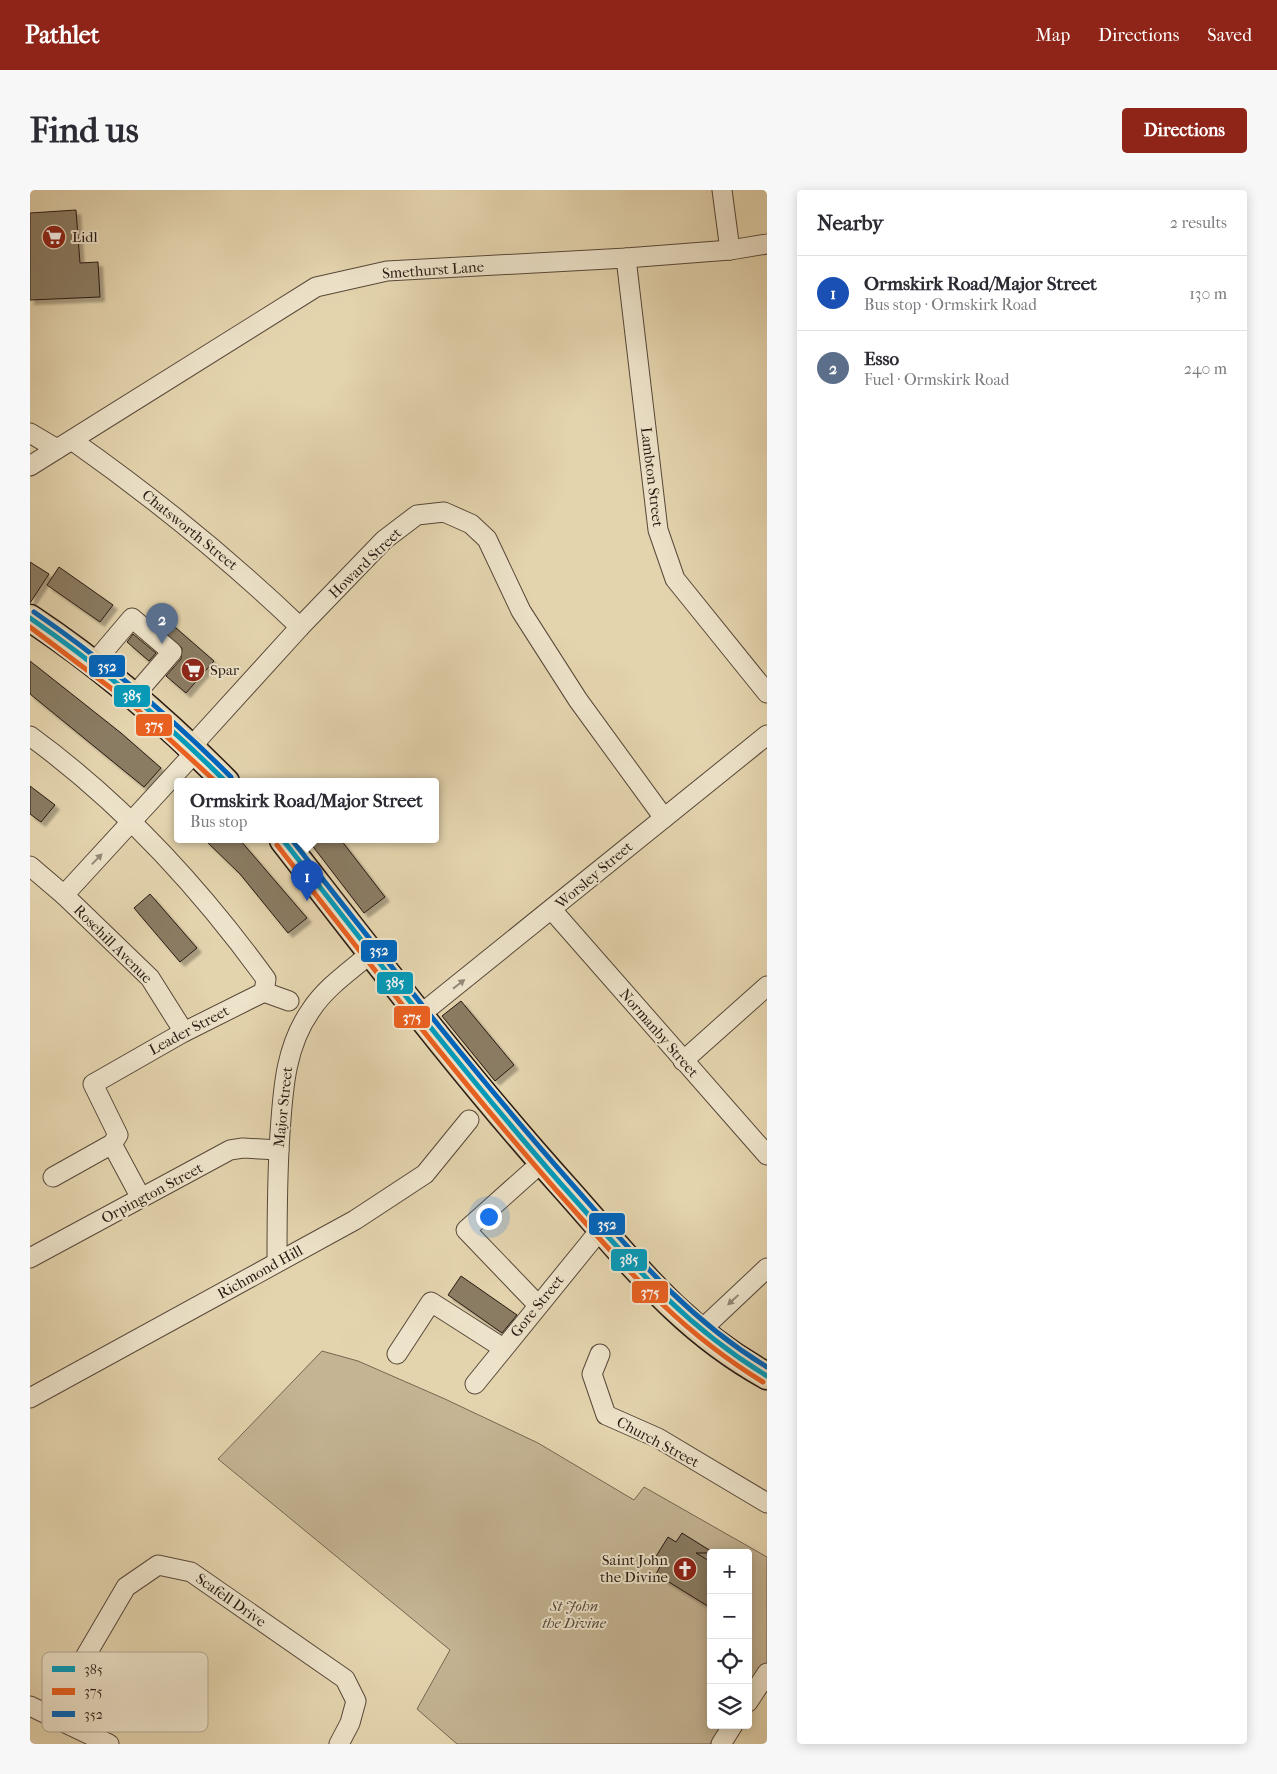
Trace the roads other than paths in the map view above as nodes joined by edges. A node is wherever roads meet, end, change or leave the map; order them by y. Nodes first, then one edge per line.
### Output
1 (722, 190) edge
2 (767, 244) edge
3 (730, 250) junction
4 (626, 258) junction
5 (30, 433) edge
6 (65, 445) junction
7 (30, 466) edge
8 (31, 620) edge
9 (300, 627) junction
10 (93, 664) junction
11 (767, 693) edge
12 (134, 697) junction
13 (767, 735) edge
14 (30, 736) edge
15 (194, 749) junction
16 (222, 778) edge
17 (664, 818) junction
18 (132, 823) junction
19 (285, 843) edge
20 (30, 866) edge
21 (64, 895) junction
22 (552, 910) junction
23 (371, 953) junction
24 (767, 986) edge
25 (264, 992) junction
26 (288, 1001) dead end
27 (421, 1014) junction
28 (184, 1032) junction
29 (683, 1061) junction
30 (469, 1120) dead end
31 (112, 1144) junction
32 (279, 1150) junction
33 (767, 1155) edge
34 (541, 1163) junction
35 (53, 1177) dead end
36 (141, 1198) junction
37 (600, 1230) junction
38 (30, 1258) edge
39 (276, 1262) junction
40 (767, 1268) edge
41 (538, 1306) junction
42 (699, 1332) junction
43 (503, 1348) junction
44 (397, 1354) dead end
45 (600, 1354) dead end
46 (767, 1376) edge
47 (476, 1384) dead end
48 (30, 1398) edge
49 (767, 1503) edge
50 (88, 1652) edge
51 (767, 1673) edge
52 (752, 1696) edge
53 (30, 1706) edge
54 (42, 1711) edge
55 (730, 1729) edge
56 (85, 1732) edge
57 (109, 1744) edge
58 (339, 1744) edge
59 (721, 1744) edge

1 - 3 street
2 - 3 street, Smethurst Lane
3 - 4 street, Smethurst Lane
4 - 6 street, Smethurst Lane
4 - 11 street, Lambton Street
5 - 6 street, Chatsworth Street
6 - 7 street, Smethurst Lane
6 - 9 street, Chatsworth Street
8 - 10 highway
9 - 15 street, Howard Street
9 - 17 street, Howard Street
10 - 12 highway
10 - 12 street
12 - 15 highway
13 - 17 street, Worsley Street
14 - 18 street
15 - 16 highway
15 - 18 street, Howard Street
17 - 22 street, Worsley Street
21 -> 18 street, Howard Street
18 - 25 street
19 - 23 highway
20 - 21 street, Rosehill Avenue
21 - 28 street, Rosehill Avenue
27 -> 22 street, Worsley Street
22 - 29 street, Normanby Street
23 - 27 highway
23 - 32 street, Major Street
24 - 29 street
25 - 26 street
25 - 28 street, Leader Street
27 - 34 highway
28 - 31 street, Leader Street
29 - 33 street, Normanby Street
30 - 39 street, Richmond Hill
31 - 35 street
31 - 36 street
32 - 36 street, Orpington Street
32 - 39 street, Major Street
34 - 37 highway
34 - 41 street
36 - 38 street, Orpington Street
37 - 41 street, Gore Street
37 - 42 highway
39 - 48 street, Richmond Hill
40 -> 42 street
41 - 43 street, Gore Street
42 - 46 highway
43 - 44 street
43 - 47 street, Gore Street
45 - 49 street, Church Street
50 - 58 street, Scafell Drive
51 - 52 street
53 - 54 street
55 - 59 street
56 - 57 street

